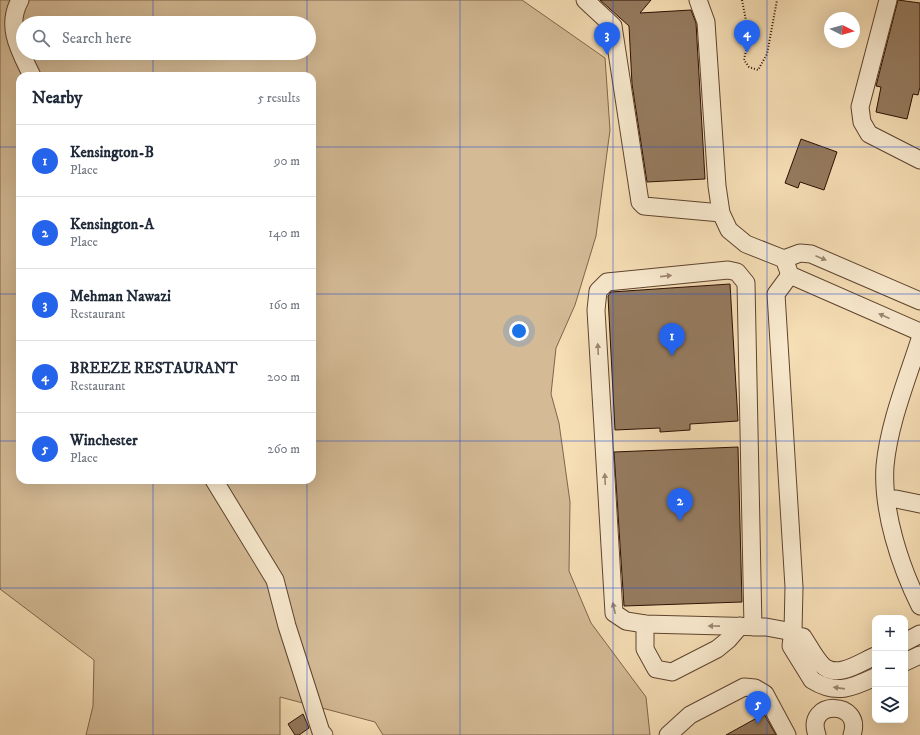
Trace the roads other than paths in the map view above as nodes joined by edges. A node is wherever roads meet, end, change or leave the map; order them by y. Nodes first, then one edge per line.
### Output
1 (20, 0) edge
2 (586, 0) edge
3 (698, 0) edge
4 (888, 0) edge
5 (16, 40) edge
6 (25, 60) edge
7 (30, 72) edge
8 (920, 160) edge
9 (721, 214) junction
10 (784, 259) junction
11 (790, 275) junction
12 (920, 301) edge
13 (920, 332) edge
14 (920, 339) edge
15 (920, 370) edge
16 (216, 484) edge
17 (896, 500) junction
18 (920, 504) edge
19 (920, 590) edge
20 (920, 606) edge
21 (645, 624) junction
22 (747, 626) junction
23 (794, 634) junction
24 (920, 634) edge
25 (908, 640) edge
26 (920, 655) edge
27 (872, 657) edge
28 (908, 661) edge
29 (872, 678) edge
30 (324, 735) edge
31 (668, 735) edge
32 (787, 735) edge
33 (817, 735) edge
34 (852, 735) edge

1 - 5 street
2 - 9 street
3 - 9 street
4 - 8 street
6 - 7 street
9 - 10 street
10 - 11 street
10 -> 12 street
13 -> 11 street
11 - 23 street
14 - 20 street
15 - 17 street
16 - 30 street
17 - 18 street
17 - 19 street
22 -> 21 street
21 - 22 street
21 -> 22 street
22 - 23 street
23 - 27 street
29 -> 23 street
24 - 25 street
26 - 28 street
31 - 32 street
33 - 34 street

